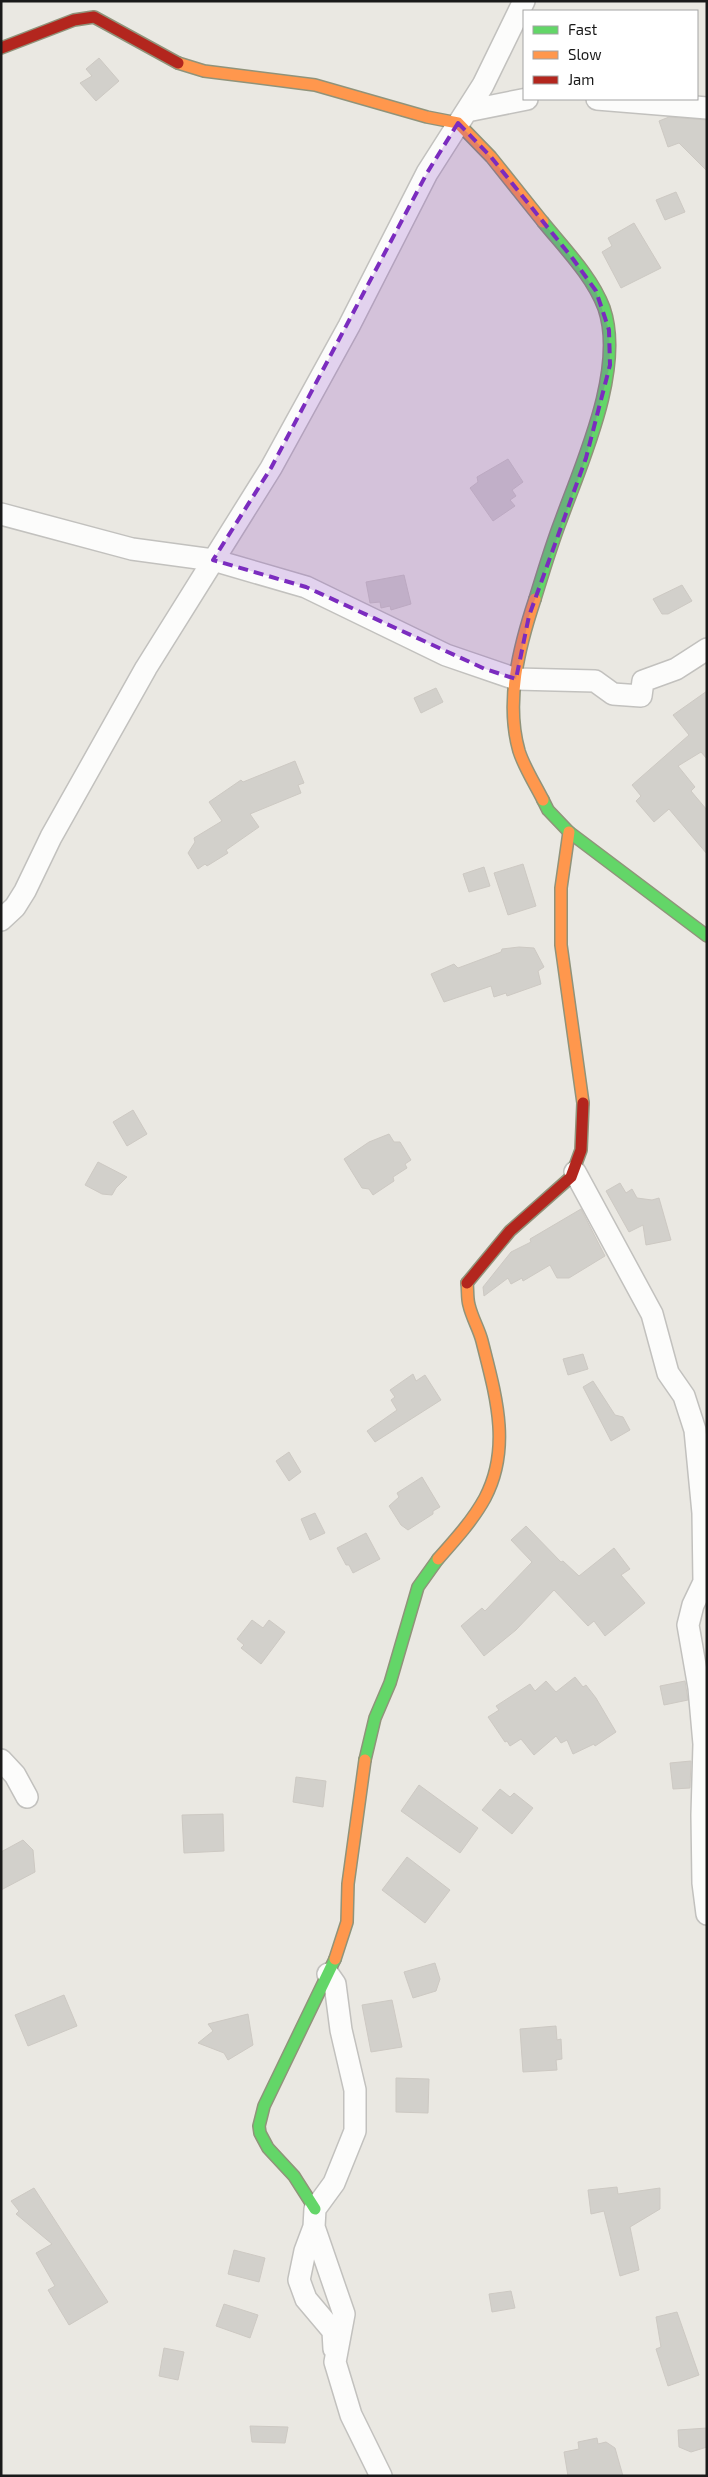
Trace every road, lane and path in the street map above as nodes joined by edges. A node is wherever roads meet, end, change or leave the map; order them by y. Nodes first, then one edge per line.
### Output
1 (524, 1) edge
2 (1, 48) edge
3 (523, 100) edge
4 (608, 100) edge
5 (707, 108) edge
6 (463, 117) junction
7 (1, 514) edge
8 (213, 560) junction
9 (707, 649) edge
10 (516, 678) junction
11 (569, 832) junction
12 (1, 920) edge
13 (707, 936) edge
14 (575, 1172) junction
15 (1, 1760) edge
16 (705, 1790) edge
17 (27, 1797) dead end
18 (707, 1914) edge
19 (328, 1974) junction
20 (315, 2218) junction
21 (334, 2362) junction
22 (381, 2476) edge

1 - 6 street
2 - 6 street
3 - 6 street
4 - 5 street
6 - 8 street
6 - 10 street
7 - 8 street
8 - 10 street
8 - 12 street
9 - 10 street
10 - 11 street
11 - 13 street
11 - 14 street
14 - 16 street
14 - 19 street
15 - 17 street
16 - 18 street
19 - 20 street
19 - 20 street
20 - 21 street
20 - 21 street
21 - 22 street

